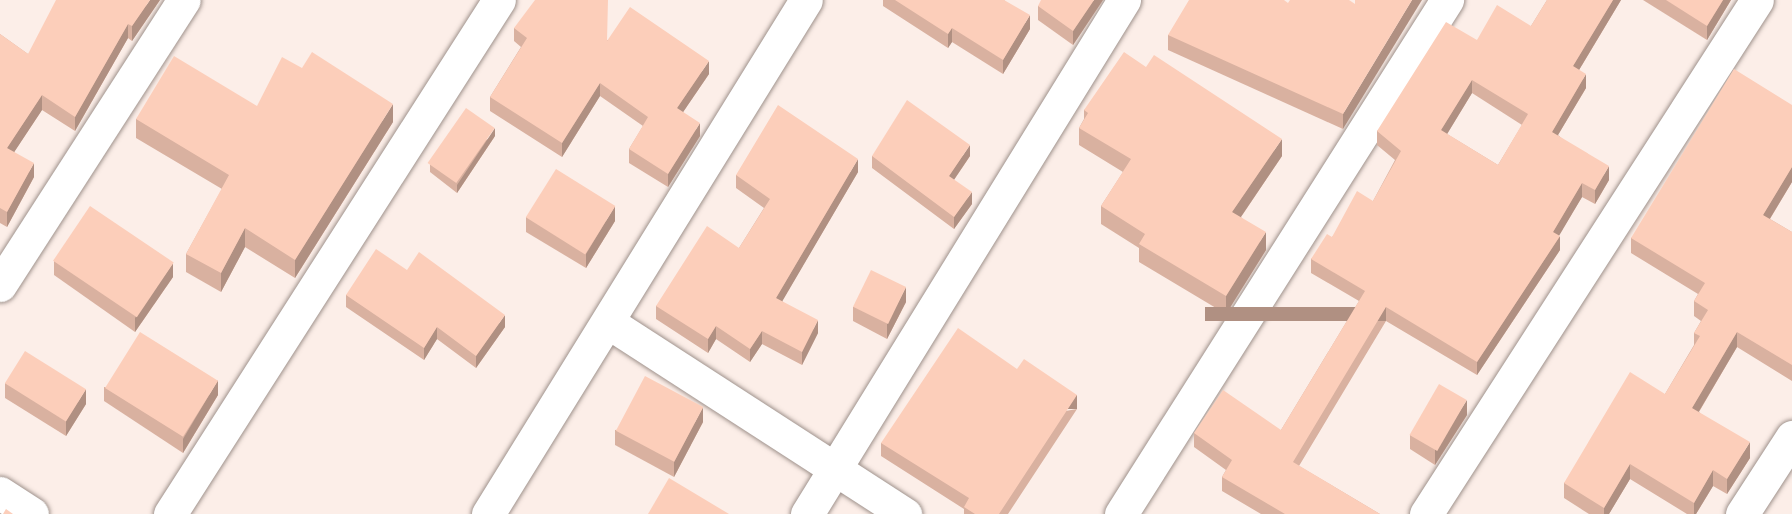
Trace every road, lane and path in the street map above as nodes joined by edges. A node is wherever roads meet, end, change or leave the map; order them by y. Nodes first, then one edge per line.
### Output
1 (184, 0) edge
2 (499, 0) edge
3 (806, 0) edge
4 (1124, 0) edge
5 (1447, 0) edge
6 (1757, 0) edge
7 (0, 285) edge
8 (608, 322) junction
9 (1792, 437) edge
10 (835, 469) junction
11 (0, 493) edge
12 (32, 514) edge
13 (170, 514) edge
14 (488, 514) edge
15 (807, 514) edge
16 (905, 514) edge
17 (1121, 514) edge
18 (1426, 514) edge
19 (1742, 514) edge

1 - 7 street
2 - 13 street
3 - 8 street
4 - 10 street
5 - 17 street
6 - 18 street
8 - 10 street
8 - 14 street
9 - 19 street
10 - 15 street
10 - 16 street
11 - 12 street

